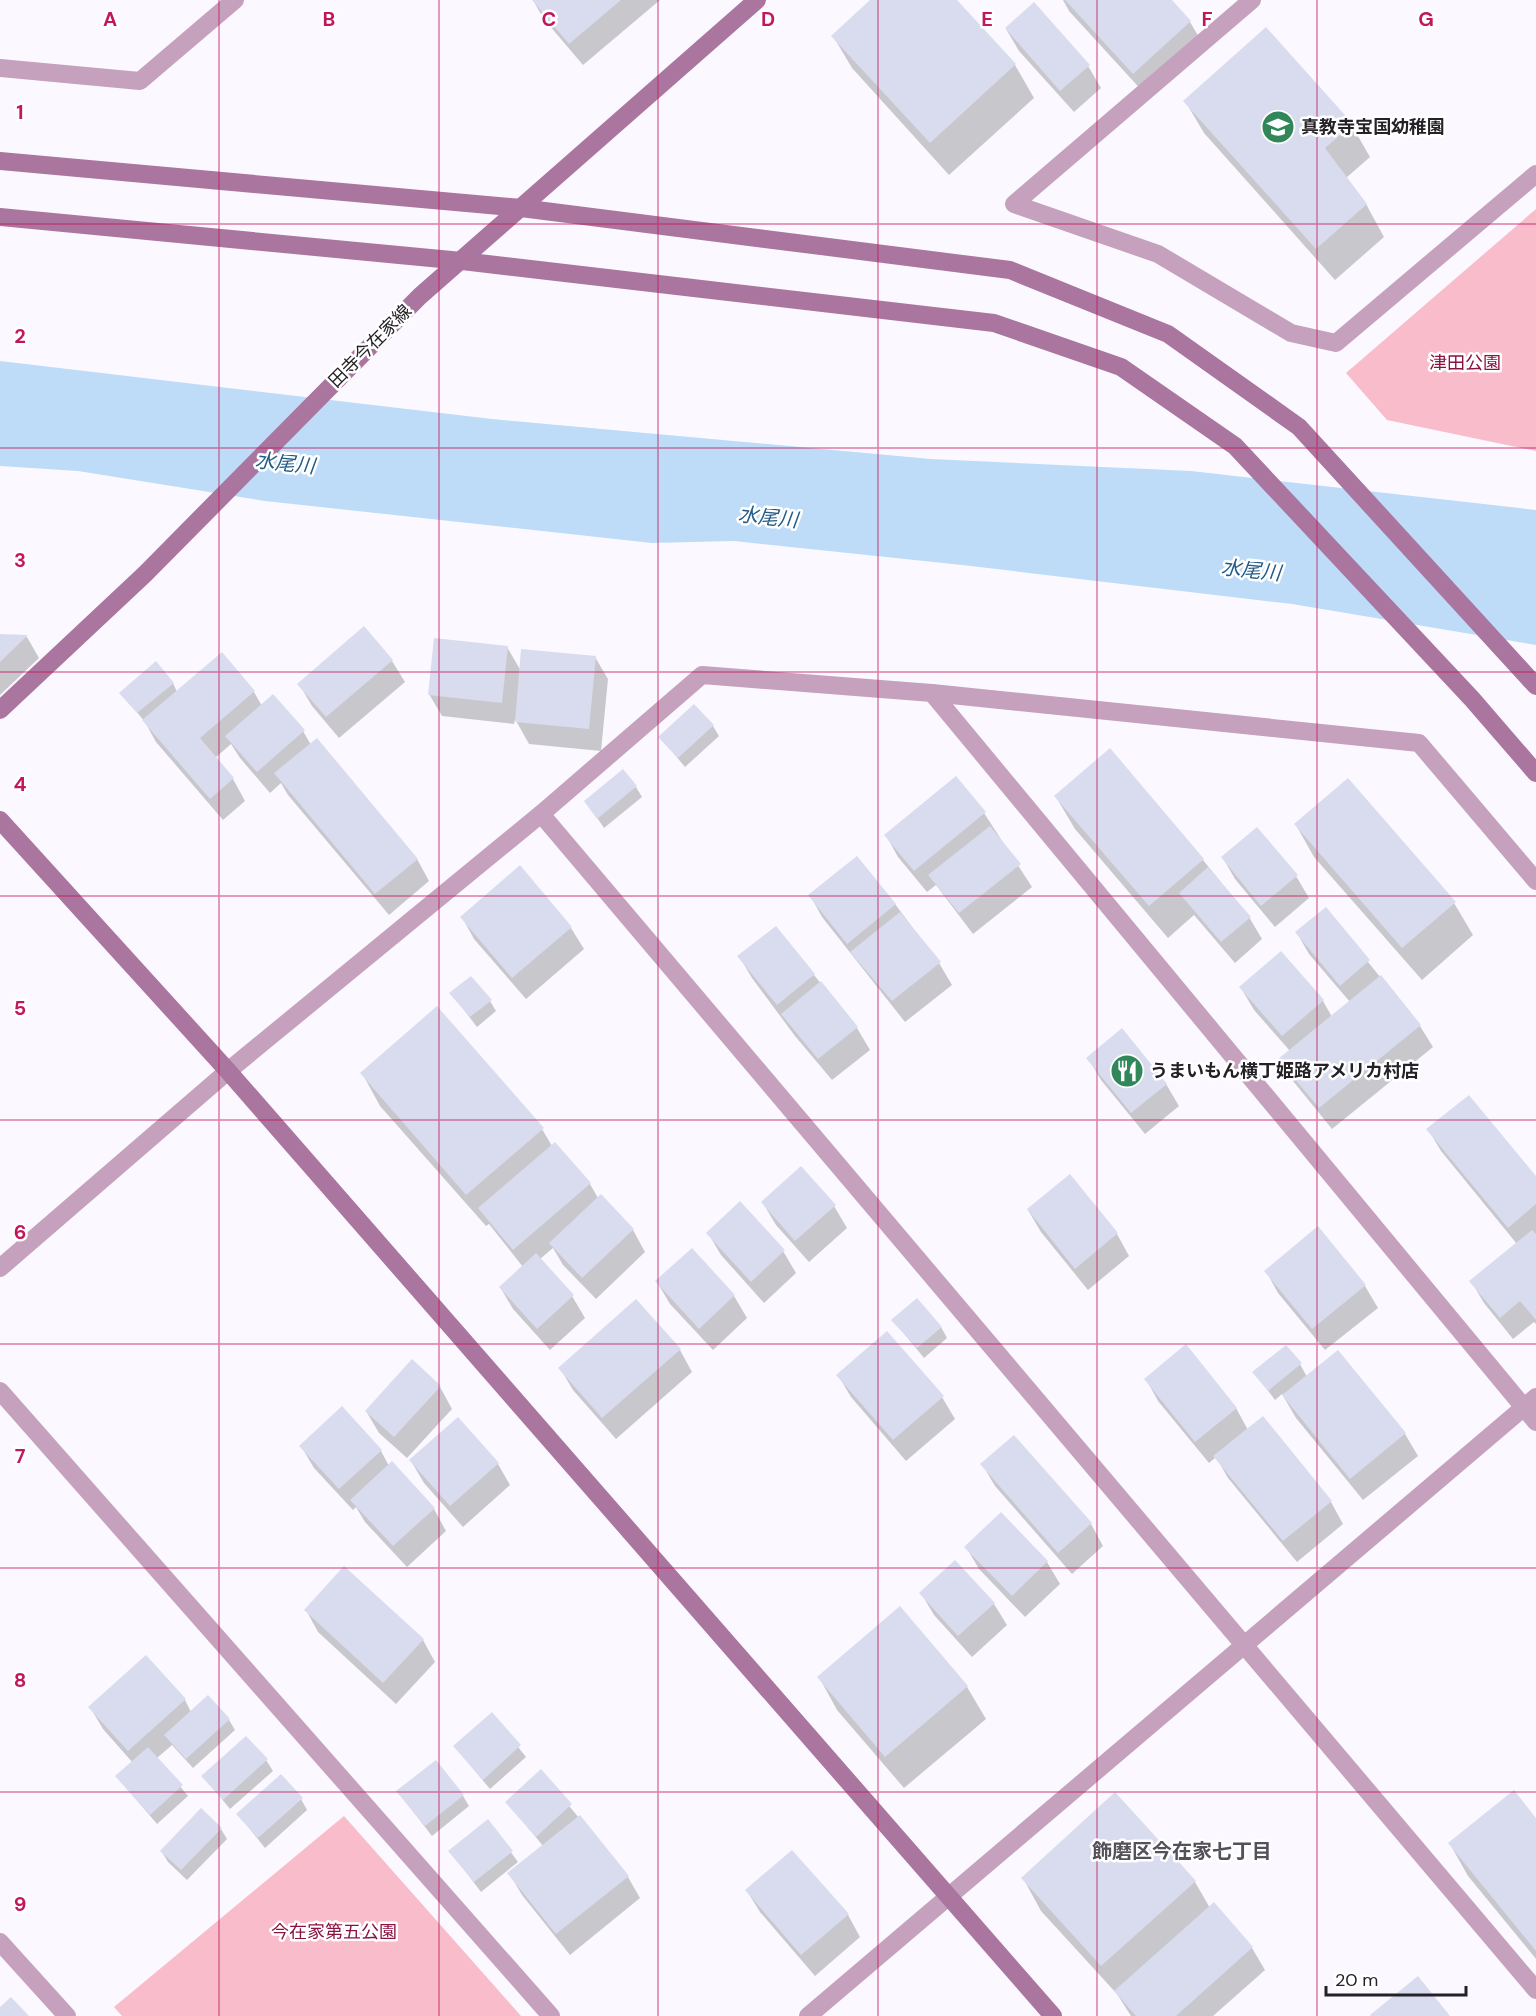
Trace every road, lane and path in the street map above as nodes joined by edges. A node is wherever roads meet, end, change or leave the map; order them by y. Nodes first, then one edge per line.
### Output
1 (757, 0) edge
2 (1252, 0) edge
3 (229, 2) edge
4 (0, 68) edge
5 (0, 161) edge
6 (1536, 174) edge
7 (521, 208) junction
8 (0, 217) edge
9 (462, 261) junction
10 (1535, 685) edge
11 (932, 693) junction
12 (0, 710) edge
13 (1536, 773) edge
14 (541, 814) junction
15 (0, 820) edge
16 (1536, 881) edge
17 (228, 1071) junction
18 (0, 1268) edge
19 (0, 1390) edge
20 (1532, 1409) edge
21 (1243, 1644) junction
22 (947, 1897) junction
23 (0, 1942) edge
24 (1536, 1990) edge
25 (67, 2016) edge
26 (552, 2016) edge
27 (808, 2016) edge
28 (1053, 2016) edge

1 - 7 street, 田寺今在家線
2 - 6 street
3 - 4 street
5 - 7 street
7 - 9 street, 田寺今在家線
7 - 10 street
8 - 9 street
9 - 12 street, 田寺今在家線
9 - 13 street
11 - 14 street
11 - 16 street
11 - 20 street
14 - 17 street
14 - 21 street
15 - 17 street
17 - 18 street
17 - 22 street
19 - 26 street
20 - 21 street
21 - 22 street
21 - 24 street
22 - 27 street
22 - 28 street
23 - 25 street

